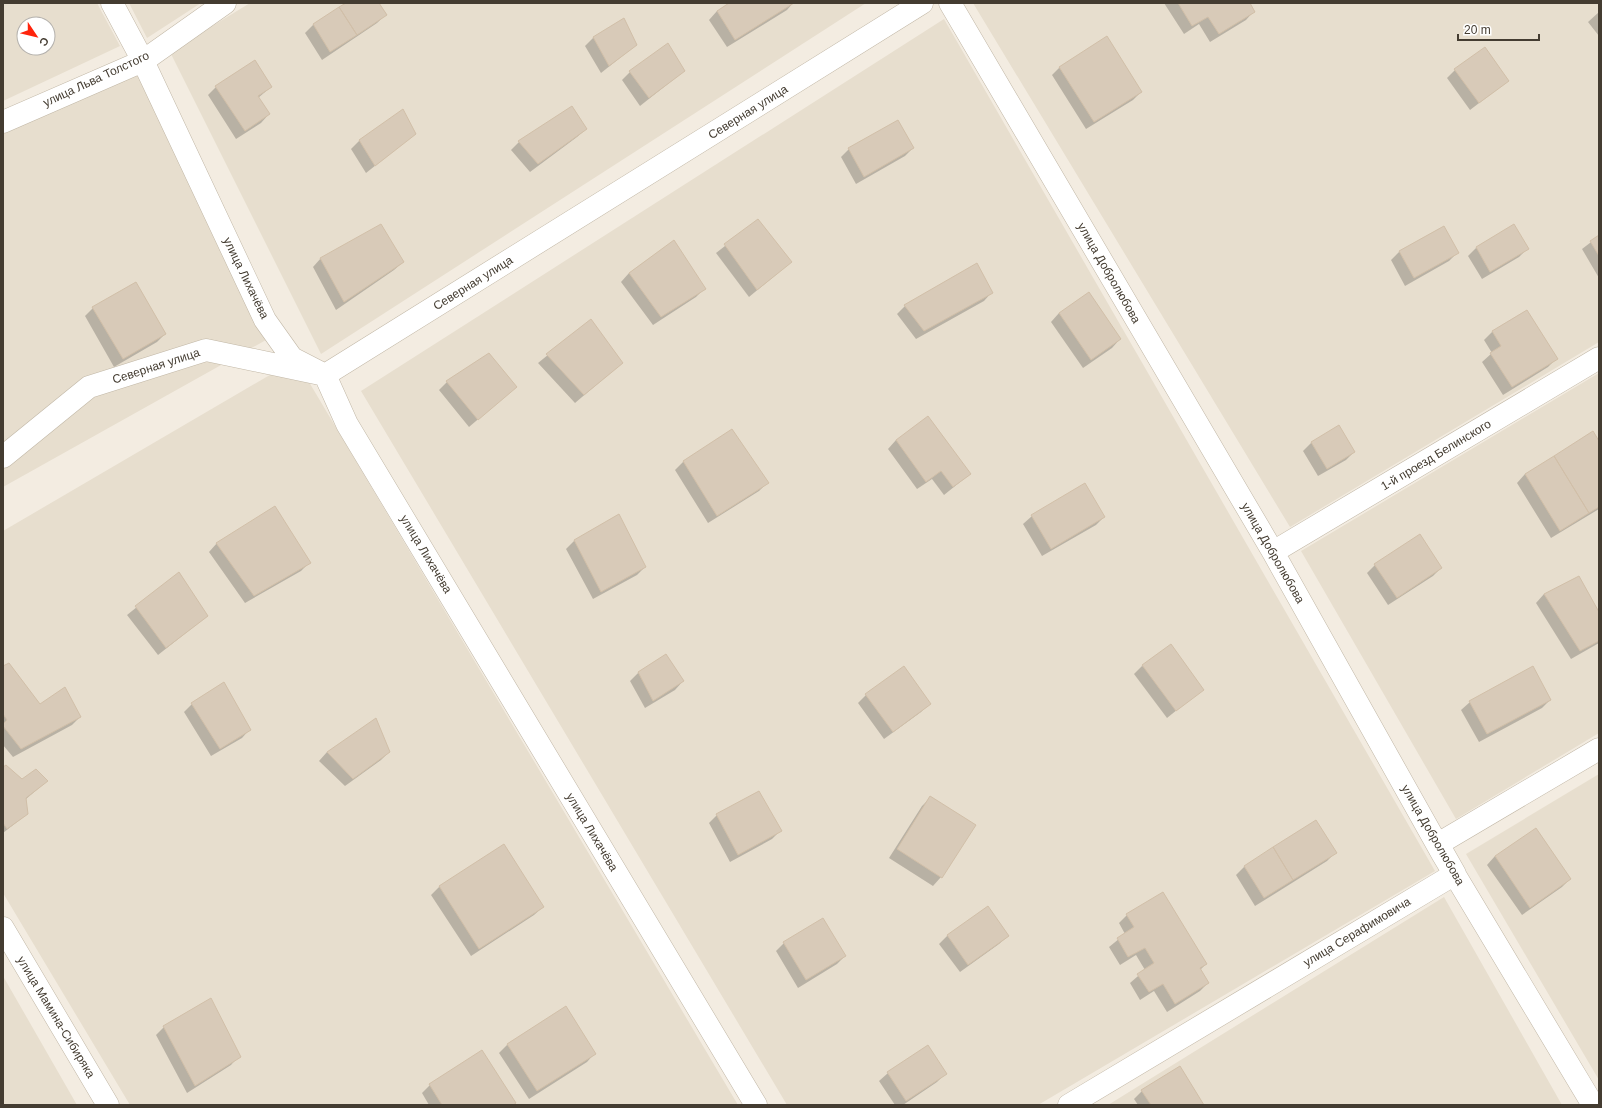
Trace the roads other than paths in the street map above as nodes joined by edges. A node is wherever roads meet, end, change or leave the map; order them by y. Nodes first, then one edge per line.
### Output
1 (112, 3) edge
2 (225, 3) edge
3 (922, 3) edge
4 (950, 3) edge
5 (143, 60) junction
6 (3, 122) edge
7 (1599, 358) edge
8 (325, 375) junction
9 (3, 458) edge
10 (1273, 552) junction
11 (1599, 749) edge
12 (1438, 844) junction
13 (1455, 874) junction
14 (3, 928) edge
15 (108, 1105) edge
16 (756, 1105) edge
17 (1069, 1105) edge
18 (1593, 1105) edge

1 - 5 street, улица Лихачёва
2 - 5 street, улица Льва Толстого
3 - 8 street, Северная улица
4 - 10 street, улица Добролюбова
5 - 6 street, улица Льва Толстого
5 - 8 street, улица Лихачёва
7 - 10 street, 1-й проезд Белинского
8 - 9 street, Северная улица
8 - 16 street, улица Лихачёва
10 - 12 street, улица Добролюбова
11 - 12 street
12 - 13 street, улица Добролюбова
13 - 17 street, улица Серафимовича
13 - 18 street, улица Добролюбова
14 - 15 street, улица Мамина-Сибиряка

